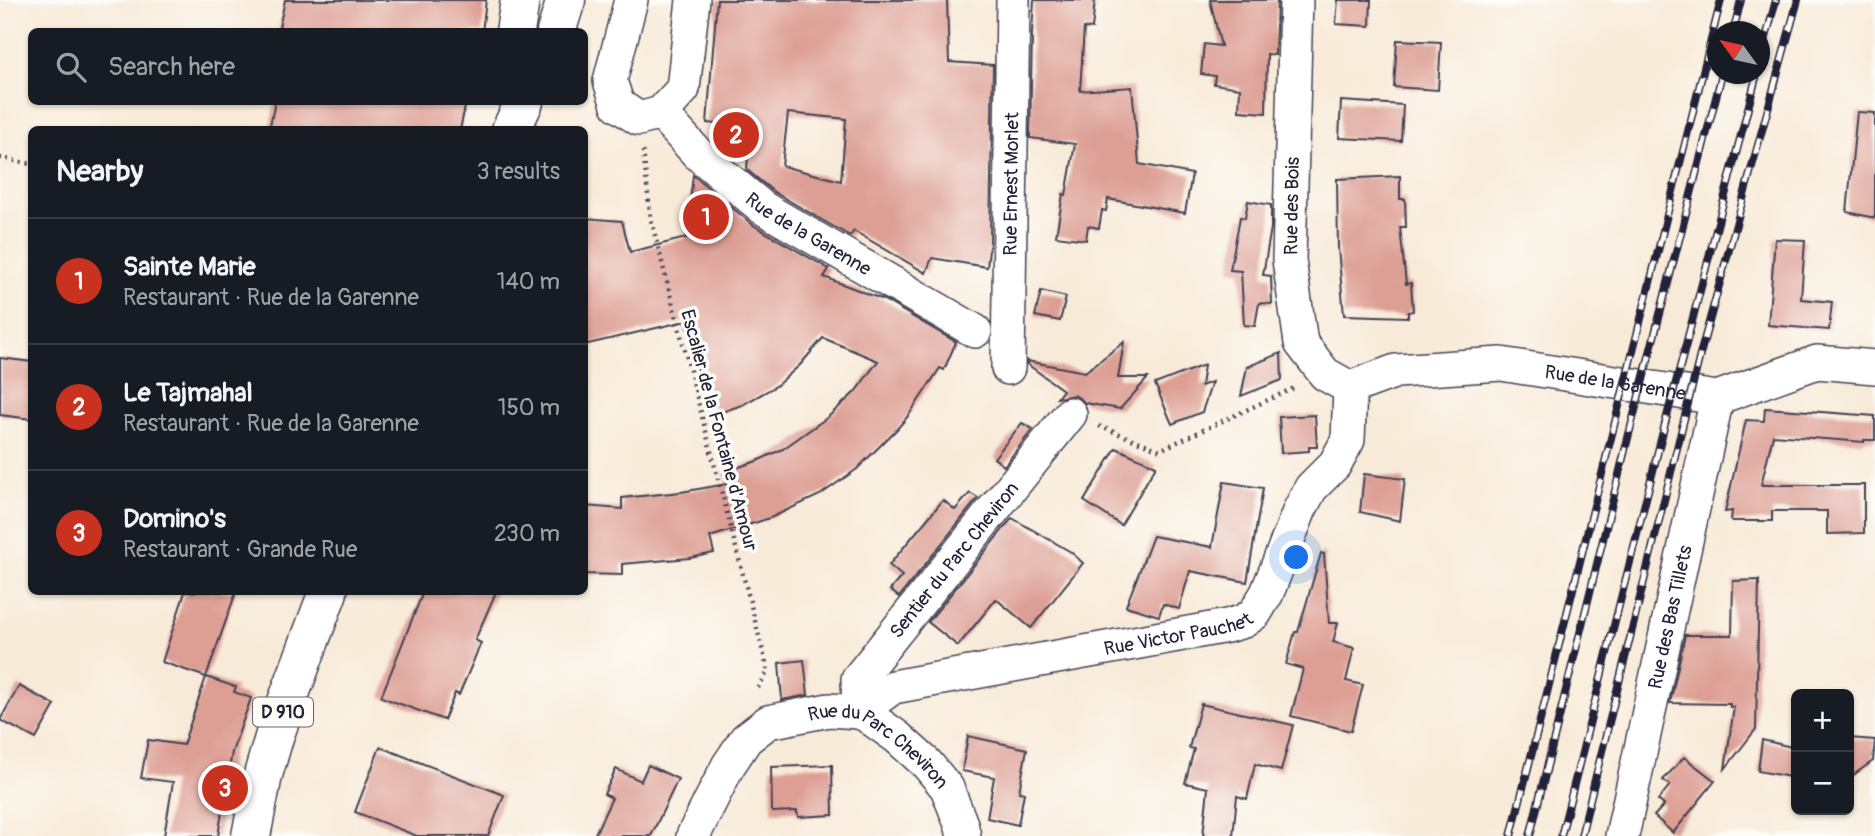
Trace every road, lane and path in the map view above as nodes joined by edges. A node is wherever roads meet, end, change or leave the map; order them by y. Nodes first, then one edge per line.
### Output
1 (520, 0) edge
2 (566, 0) edge
3 (631, 0) edge
4 (693, 0) edge
5 (1013, 0) edge
6 (1296, 0) edge
7 (516, 28) edge
8 (557, 28) edge
9 (504, 105) edge
10 (523, 105) edge
11 (650, 116) junction
12 (501, 126) edge
13 (513, 126) edge
14 (0, 158) edge
15 (28, 163) edge
16 (975, 331) dead end
17 (1875, 367) edge
18 (1008, 368) dead end
19 (1338, 381) junction
20 (1717, 398) junction
21 (1070, 414) joint
22 (327, 595) edge
23 (859, 712) junction
24 (746, 739) junction
25 (1625, 835) edge
26 (251, 836) edge
27 (693, 836) edge
28 (964, 836) edge

1 - 7 main road
2 - 8 main road
3 - 11 street, Rue de la Garenne
4 - 11 street
5 - 18 street, Rue Ernest Morlet
6 - 19 street, Rue des Bois
9 - 12 main road
10 - 13 main road
11 - 16 street, Rue de la Garenne
11 - 24 path, Escalier de la Fontaine d'Amour
14 - 15 path
17 - 20 street, Rue de la Garenne
19 - 20 street, Rue de la Garenne
19 - 21 path
19 - 23 street, Rue Victor Pauchet
20 - 25 street, Rue des Bas Tillets
21 - 23 street, Sentier du Parc Cheviron
22 - 26 main road, D 910
23 - 24 street, Rue du Parc Cheviron
23 - 28 street, Rue du Parc Cheviron
24 - 27 street, Rue du Parc Cheviron

